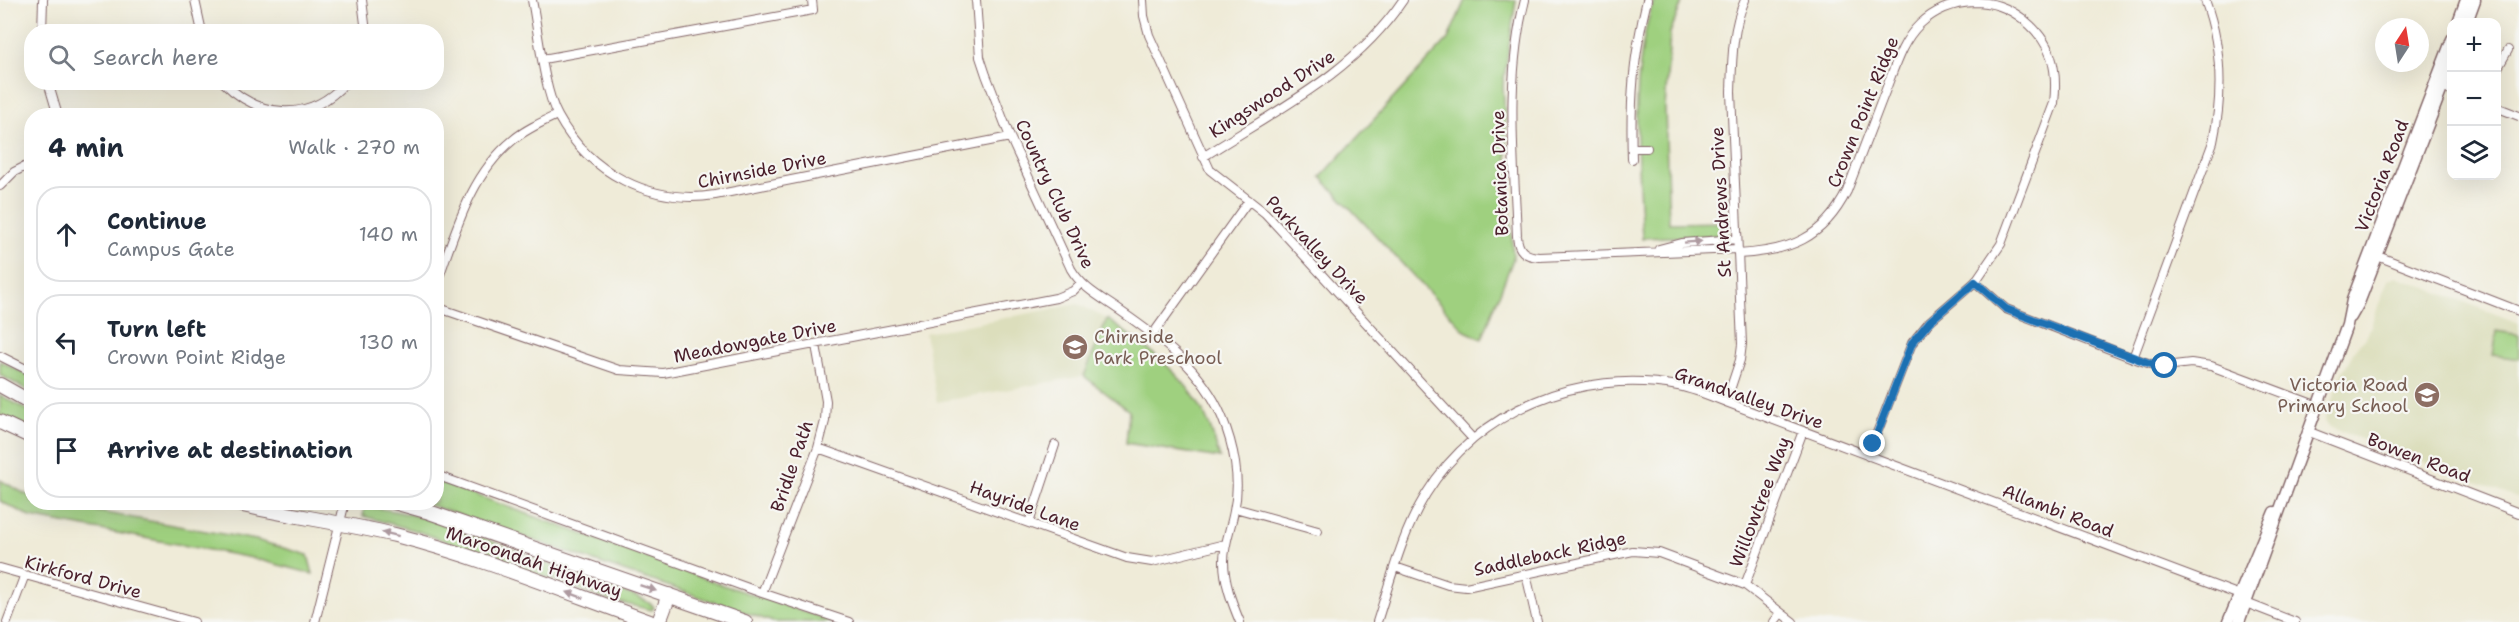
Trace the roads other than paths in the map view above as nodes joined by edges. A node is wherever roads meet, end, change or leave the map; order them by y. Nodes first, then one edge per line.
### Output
1 (43, 0) edge
2 (195, 0) edge
3 (362, 0) edge
4 (532, 0) edge
5 (812, 0) edge
6 (976, 0) edge
7 (1143, 0) edge
8 (1403, 0) edge
9 (1525, 0) edge
10 (1647, 0) edge
11 (1745, 0) edge
12 (2205, 0) edge
13 (2466, 0) edge
14 (2475, 0) edge
15 (2459, 18) edge
16 (2468, 18) edge
17 (42, 24) edge
18 (200, 24) edge
19 (365, 24) edge
20 (2508, 50) dead end
21 (543, 59) junction
22 (2501, 62) edge
23 (2447, 63) edge
24 (2448, 72) edge
25 (2443, 87) edge
26 (50, 90) edge
27 (231, 90) edge
28 (338, 90) edge
29 (56, 108) edge
30 (264, 108) edge
31 (312, 108) edge
32 (2501, 109) edge
33 (557, 115) junction
34 (2519, 116) edge
35 (1010, 137) junction
36 (1632, 148) junction
37 (1647, 148) dead end
38 (1203, 157) junction
39 (1632, 159) dead end
40 (24, 168) edge
41 (0, 186) edge
42 (1249, 200) junction
43 (1737, 239) junction
44 (1649, 251) junction
45 (1738, 252) junction
46 (2373, 255) junction
47 (444, 265) edge
48 (1975, 282) junction
49 (1081, 284) junction
50 (444, 310) edge
51 (2519, 311) edge
52 (1153, 334) junction
53 (816, 345) junction
54 (0, 356) edge
55 (2133, 358) junction
56 (24, 368) edge
57 (0, 385) edge
58 (24, 398) edge
59 (1726, 402) junction
60 (2318, 406) junction
61 (0, 422) edge
62 (1803, 430) junction
63 (2307, 431) junction
64 (24, 433) edge
65 (1473, 439) junction
66 (1055, 445) dead end
67 (818, 448) junction
68 (1868, 456) junction
69 (444, 478) edge
70 (2284, 492) junction
71 (1235, 508) junction
72 (272, 510) edge
73 (343, 510) edge
74 (422, 510) edge
75 (2519, 513) edge
76 (341, 523) junction
77 (1029, 523) junction
78 (1318, 531) dead end
79 (1226, 544) junction
80 (1395, 567) junction
81 (0, 568) edge
82 (1526, 574) junction
83 (24, 576) junction
84 (1745, 585) junction
85 (762, 593) junction
86 (2237, 594) junction
87 (669, 595) junction
88 (2246, 603) junction
89 (1781, 613) junction
90 (180, 620) edge
91 (1377, 620) edge
92 (7, 622) edge
93 (194, 622) edge
94 (315, 622) edge
95 (650, 622) edge
96 (659, 622) edge
97 (746, 622) edge
98 (849, 622) edge
99 (1240, 622) edge
100 (1537, 622) edge
101 (1774, 622) edge
102 (1794, 622) edge
103 (2228, 622) edge
104 (2239, 622) edge
105 (2295, 622) edge

1 - 17 street
2 - 18 street
3 - 19 street
4 - 21 street, Chirnside Drive
5 - 21 street
6 - 35 street, Country Club Drive
7 - 38 street, Parkvalley Drive
8 - 38 street, Kingswood Drive
9 - 44 street, Botanica Drive
10 - 36 street
11 - 43 street, St Andrews Drive
12 - 55 street
13 - 15 main road
14 - 16 main road
20 - 22 street
21 - 33 street, Chirnside Drive
23 - 25 main road, Victoria Road
24 - 25 main road, Victoria Road
25 - 46 main road, Victoria Road
26 - 29 street
27 - 30 street
28 - 31 street
32 - 34 street
33 - 35 street, Chirnside Drive
33 - 47 street
35 - 49 street, Country Club Drive
36 - 37 street
36 - 39 street
38 - 42 street, Parkvalley Drive
40 - 41 street
42 - 52 street
42 - 65 street, Parkvalley Drive
44 -> 43 street, Botanica Drive
43 - 45 street, St Andrews Drive
44 - 45 street, Botanica Drive
45 - 48 street, Crown Point Ridge
45 - 59 street, St Andrews Drive
46 - 51 street
46 - 60 main road, Victoria Road
48 - 55 street
48 - 68 street, Crown Point Ridge
49 - 52 street, Country Club Drive
49 - 53 street, Meadowgate Drive
50 - 53 street, Meadowgate Drive
52 - 71 street, Country Club Drive
53 - 67 street, Bridle Path
54 - 56 street
55 - 60 street
57 - 58 highway
59 - 62 street, Grandvalley Drive
59 - 65 street, Grandvalley Drive
60 - 63 main road, Victoria Road
61 - 64 highway
62 - 68 street, Grandvalley Drive
62 - 84 street, Willowtree Way
63 - 70 main road, Victoria Road
63 - 75 street, Bowen Road
65 - 80 street, Grandvalley Drive
66 - 77 street
67 - 77 street, Hayride Lane
67 - 85 street, Bridle Path
68 - 86 street, Allambi Road
69 - 85 street
70 - 86 main road, Victoria Road
70 - 88 main road, Victoria Road
71 - 78 street
71 - 79 street, Country Club Drive
72 - 76 highway, Maroondah Highway
73 - 76 street
74 -> 87 highway, Maroondah Highway
76 - 94 street
95 -> 76 highway, Maroondah Highway
77 - 79 street, Hayride Lane
79 - 99 street, Country Club Drive
80 - 82 street, Saddleback Ridge
80 - 91 street, Grandvalley Drive
81 - 83 street, Kirkford Drive
82 - 84 street, Saddleback Ridge
82 - 100 street
83 - 90 street, Kirkford Drive
83 - 92 street
84 - 89 street, Saddleback Ridge
85 - 98 street
86 - 103 main road, Victoria Road
87 - 96 highway
87 - 97 highway, Maroondah Highway
88 - 104 main road, Victoria Road
88 - 105 street
89 - 101 street
89 - 102 street, Saddleback Ridge
90 - 93 street, Kirkford Drive

